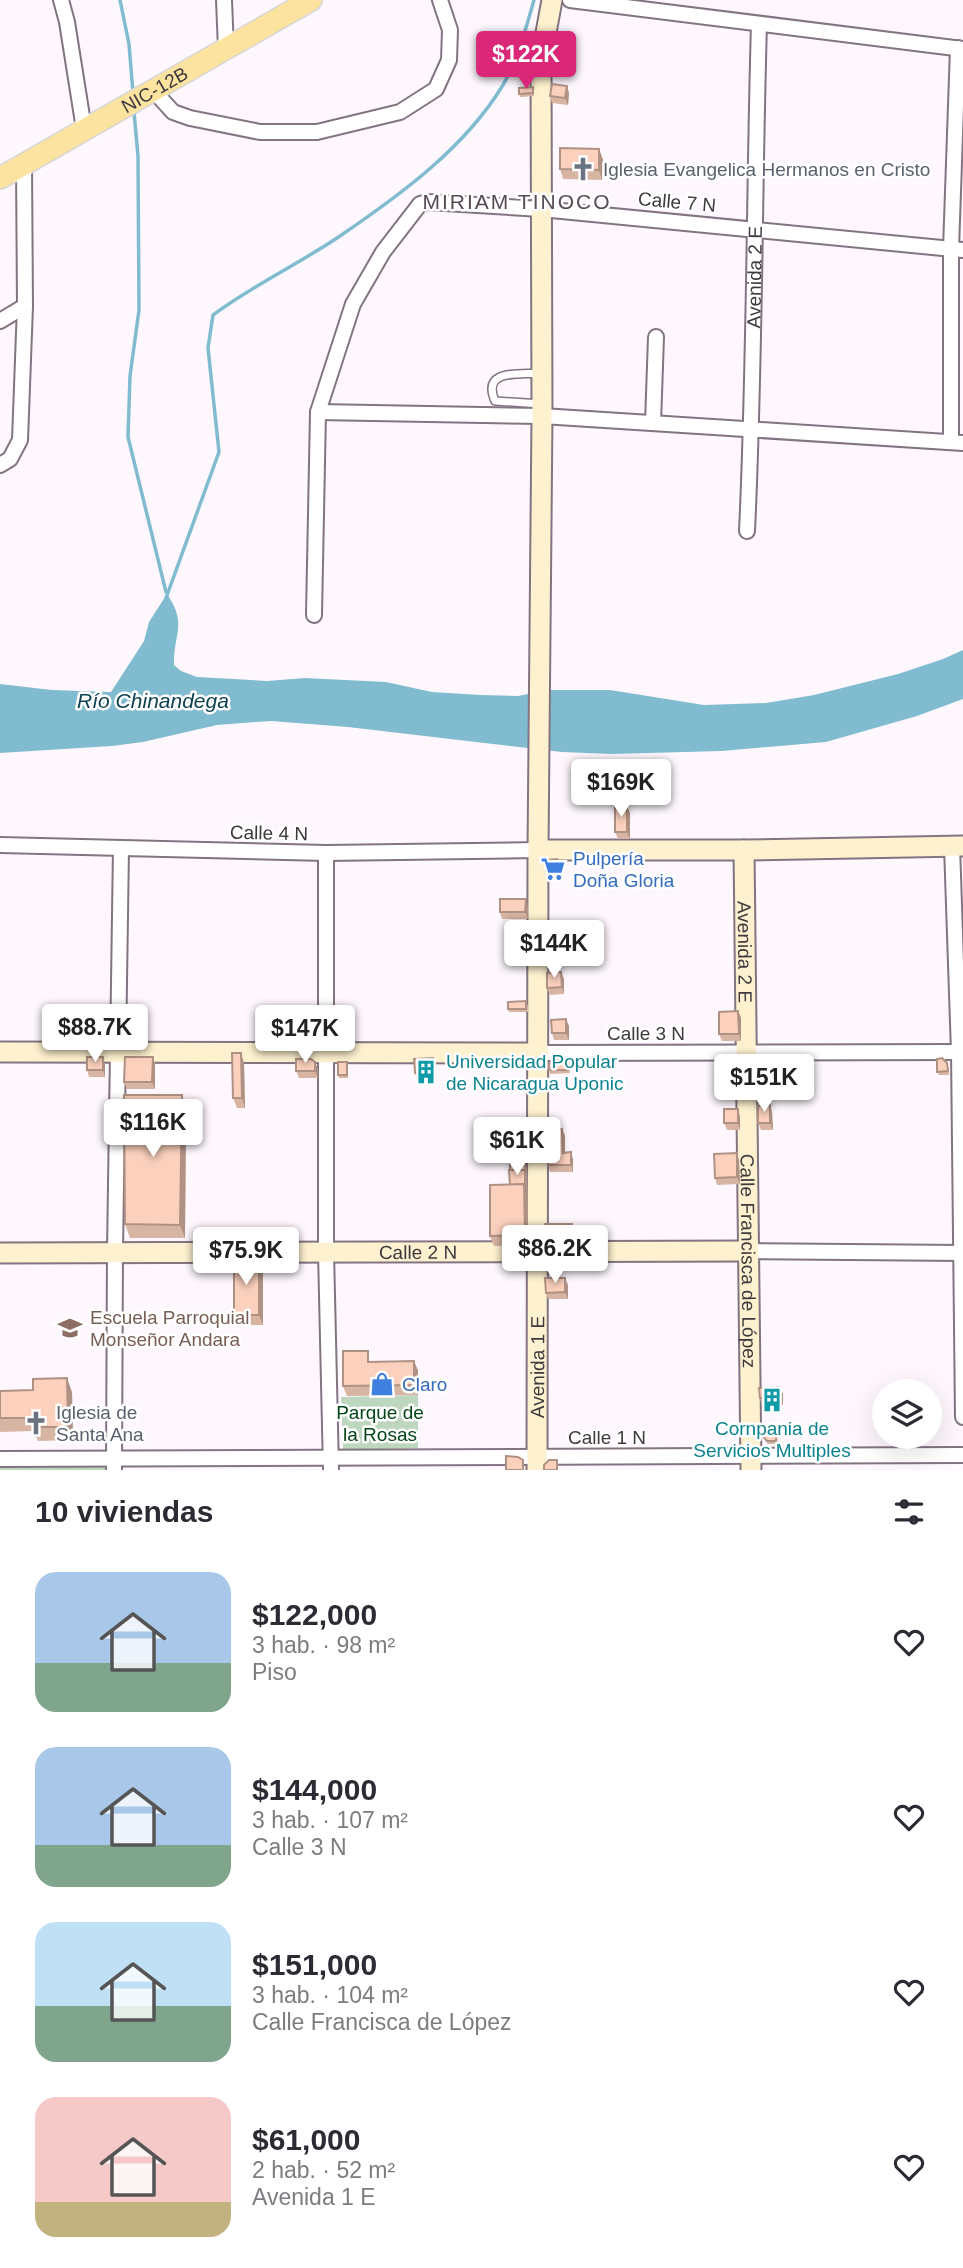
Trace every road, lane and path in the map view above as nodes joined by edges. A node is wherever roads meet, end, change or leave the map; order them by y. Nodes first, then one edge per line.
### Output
1 (61, 0) edge
2 (224, 0) edge
3 (312, 0) edge
4 (440, 0) edge
5 (552, 0) edge
6 (570, 0) edge
7 (758, 24) junction
8 (960, 48) edge
9 (226, 49) junction
10 (150, 92) junction
11 (84, 129) junction
12 (24, 164) junction
13 (0, 178) edge
14 (541, 209) junction
15 (753, 229) junction
16 (957, 249) edge
17 (25, 306) junction
18 (0, 321) edge
19 (656, 337) dead end
20 (542, 373) junction
21 (542, 410) junction
22 (318, 412) junction
23 (653, 423) junction
24 (752, 430) junction
25 (957, 442) edge
26 (0, 465) edge
27 (747, 531) dead end
28 (314, 615) dead end
29 (0, 845) edge
30 (957, 846) edge
31 (121, 848) junction
32 (538, 850) junction
33 (744, 850) junction
34 (326, 853) junction
35 (0, 1052) edge
36 (118, 1052) junction
37 (325, 1052) junction
38 (961, 1052) edge
39 (539, 1053) junction
40 (748, 1053) junction
41 (748, 1251) junction
42 (115, 1252) junction
43 (326, 1252) junction
44 (961, 1252) edge
45 (0, 1253) edge
46 (539, 1253) junction
47 (963, 1418) edge
48 (963, 1455) edge
49 (10, 1463) edge
50 (537, 1463) edge
51 (751, 1463) edge
52 (114, 1464) edge
53 (331, 1464) edge
54 (102, 1470) edge

1 - 11 street
2 - 9 street
3 - 9 main road, NIC-12B / NIC-12B
4 - 10 street
5 - 14 street, Avenida 1 E
6 - 7 street
7 - 8 street
7 - 15 street, Avenida 2 E
8 - 16 street
9 - 10 main road, NIC-12B / NIC-12B
10 - 11 main road, NIC-12B / NIC-12B
11 - 12 main road, NIC-12B / NIC-12B
12 - 13 main road, NIC-12B / NIC-12B
12 - 17 street
14 - 15 street, Calle 7 N
14 - 20 street, Avenida 1 E
14 - 22 street, Calle 7 N
15 - 16 street, Calle 7 N
15 - 24 street, Avenida 2 E
16 - 25 street
17 - 18 street
17 - 26 street
19 - 23 street
20 - 21 street, Avenida 1 E
20 - 21 lane
21 - 22 street
21 - 23 street
21 - 32 street, Avenida 1 E
22 - 28 street
23 - 24 street
24 - 25 street
24 - 27 street, Avenida 2 E
29 - 31 street, Calle 4 N
30 - 33 street
30 - 38 street
31 - 34 street, Calle 4 N
31 - 36 street
32 - 33 street
32 - 34 street, Calle 4 N
32 - 39 street, Avenida 1 E
33 - 40 street, Avenida 2 E
34 - 37 street
35 - 36 street
36 - 37 street
36 - 42 street
37 - 39 street
37 - 43 street
38 - 40 street, Calle 3 N
38 - 44 street
39 - 40 street, Calle 3 N
39 - 46 street, Avenida 1 E
40 - 41 street, Calle Francisca de López
41 - 44 street, Calle 2 N
41 - 46 street, Calle 2 N
41 - 51 street, Calle Francisca de López
42 - 43 street, Calle 2 N
42 - 45 street, Calle 2 N
42 - 52 street
43 - 46 street, Calle 2 N
43 - 53 street
44 - 47 street
46 - 50 street, Avenida 1 E
48 - 51 street, Calle 1 N
49 - 52 street, Calle 1 N
50 - 51 street, Calle 1 N
50 - 53 street, Calle 1 N
52 - 53 street, Calle 1 N
52 - 54 street

